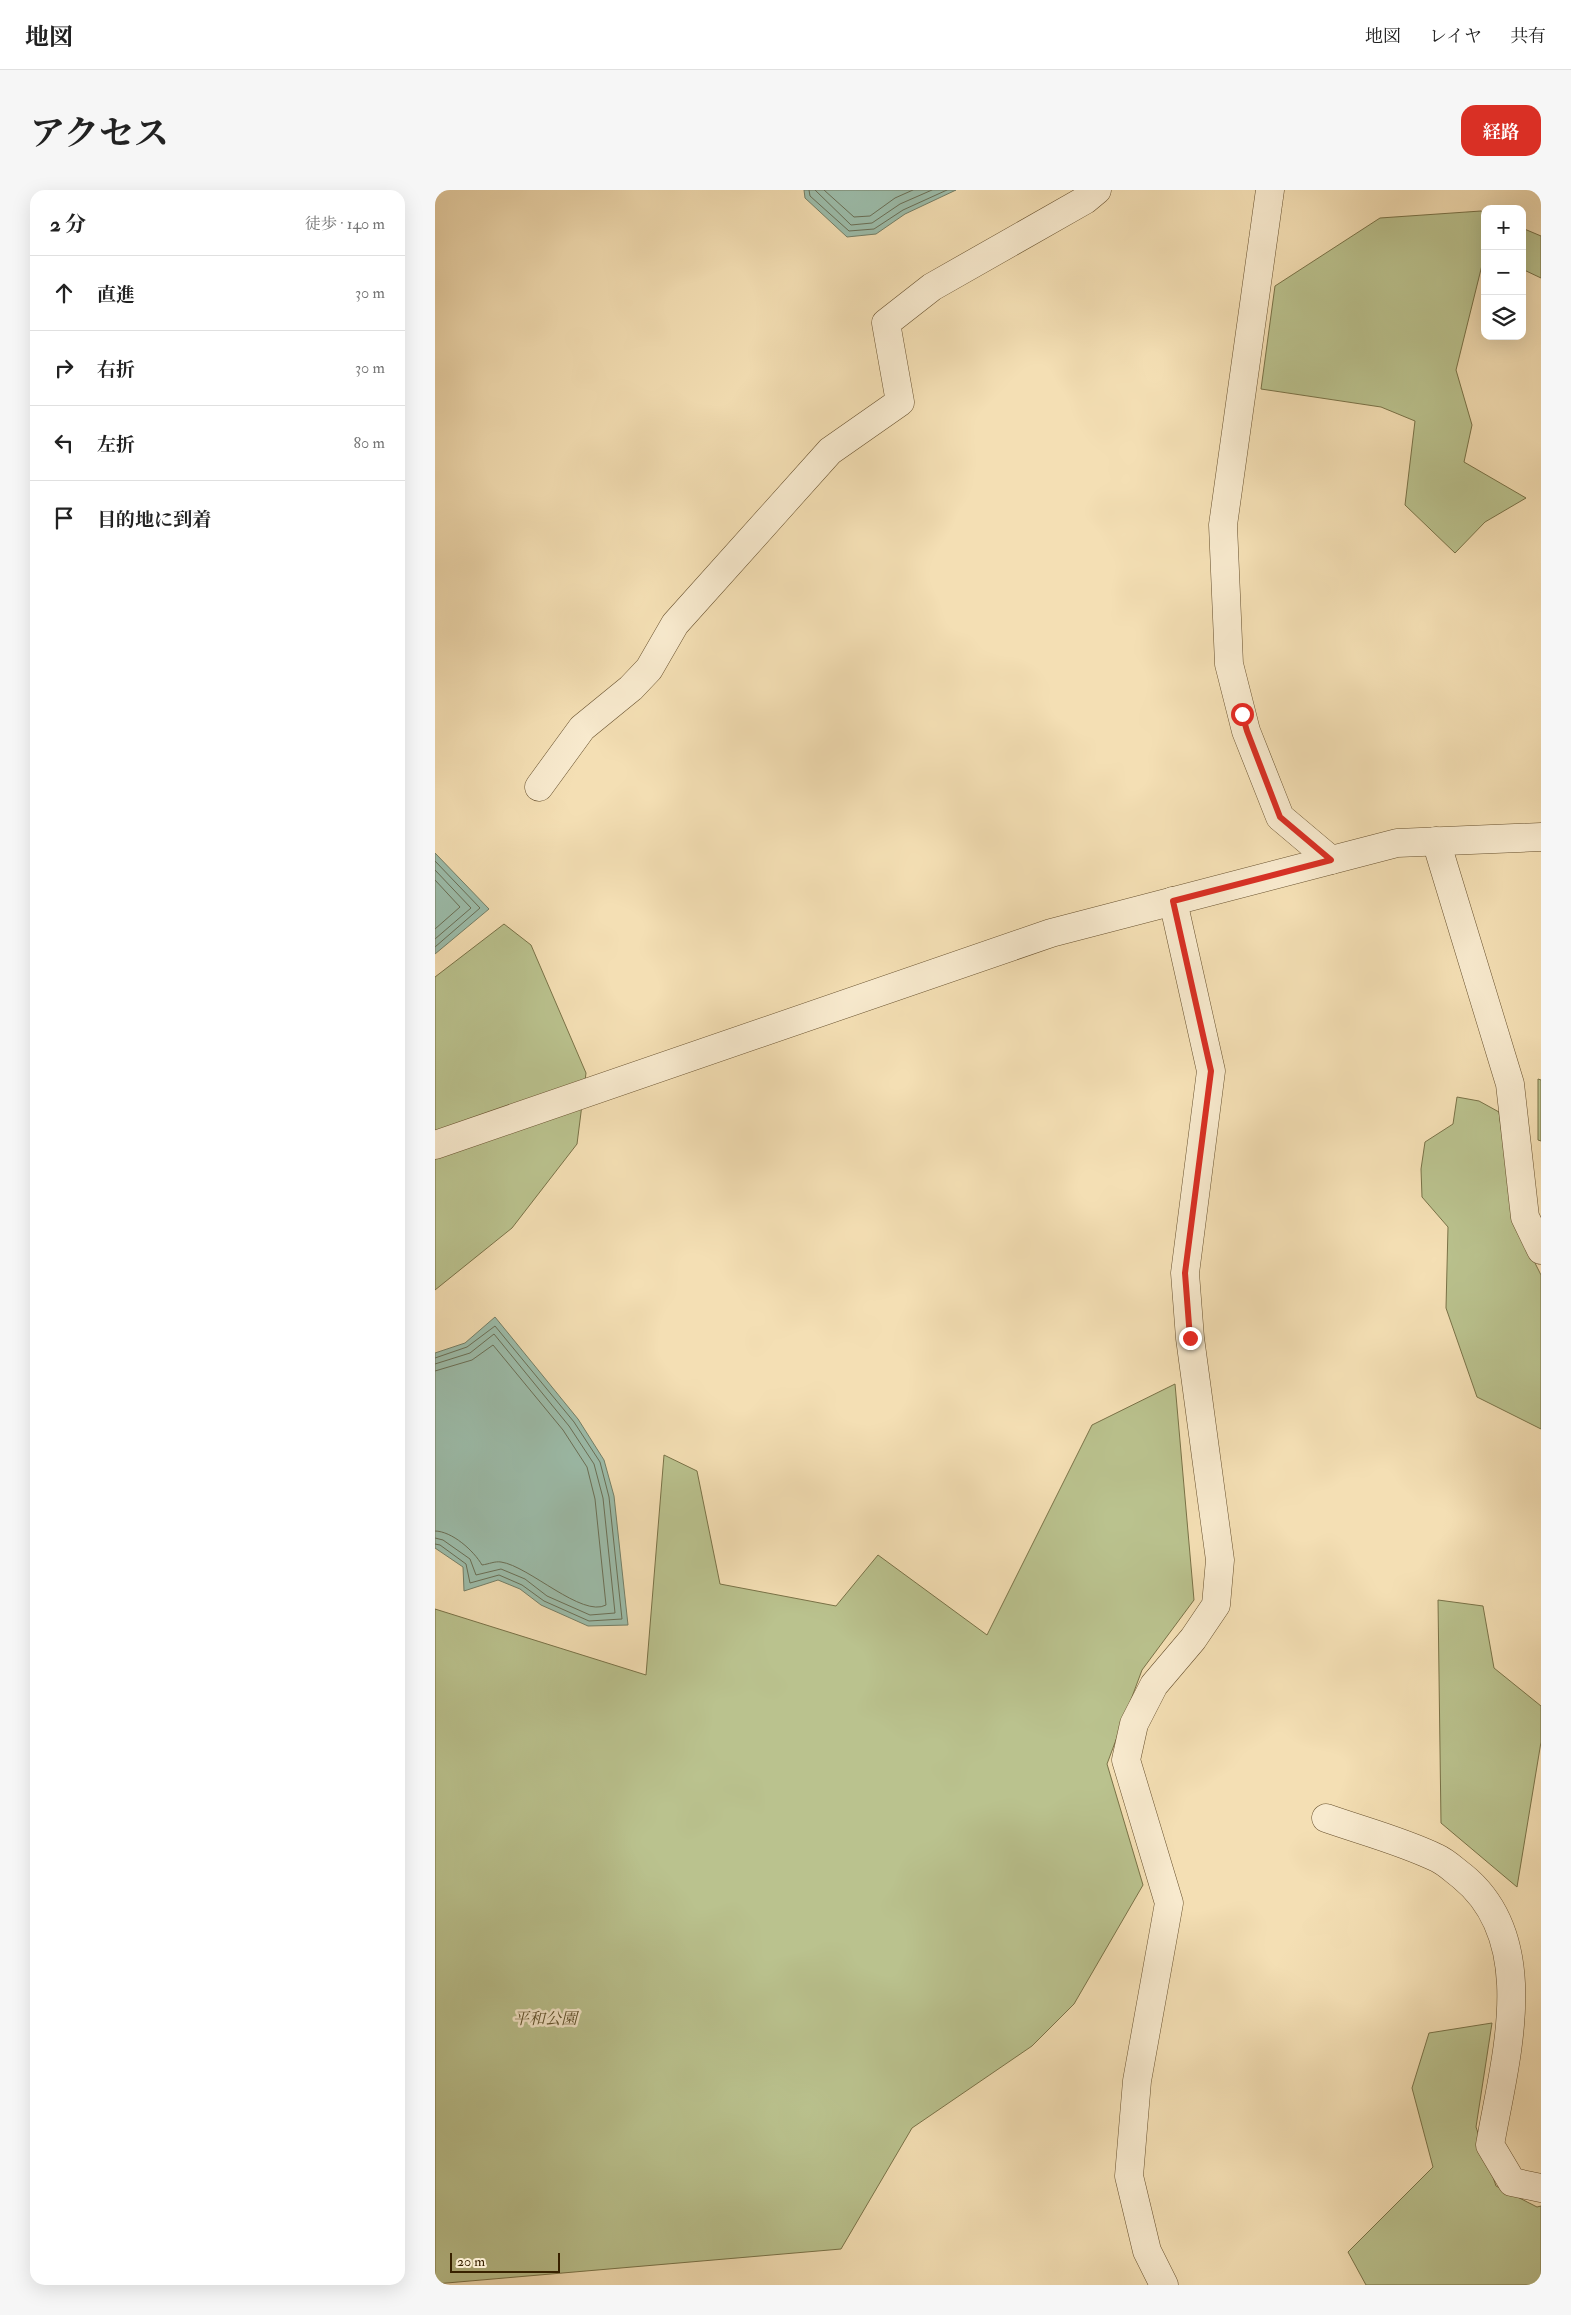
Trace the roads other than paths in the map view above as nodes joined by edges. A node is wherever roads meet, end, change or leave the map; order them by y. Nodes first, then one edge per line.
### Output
1 (1097, 190) edge
2 (1270, 190) edge
3 (539, 787) dead end
4 (1541, 837) edge
5 (1437, 841) junction
6 (1331, 860) junction
7 (1173, 901) junction
8 (435, 1145) edge
9 (1541, 1250) edge
10 (1326, 1818) dead end
11 (1541, 2188) edge
12 (1164, 2285) edge

1 - 3 street
2 - 6 street
4 - 5 street
5 - 6 street
5 - 9 street
6 - 7 street
7 - 8 street
7 - 12 street
10 - 11 street

